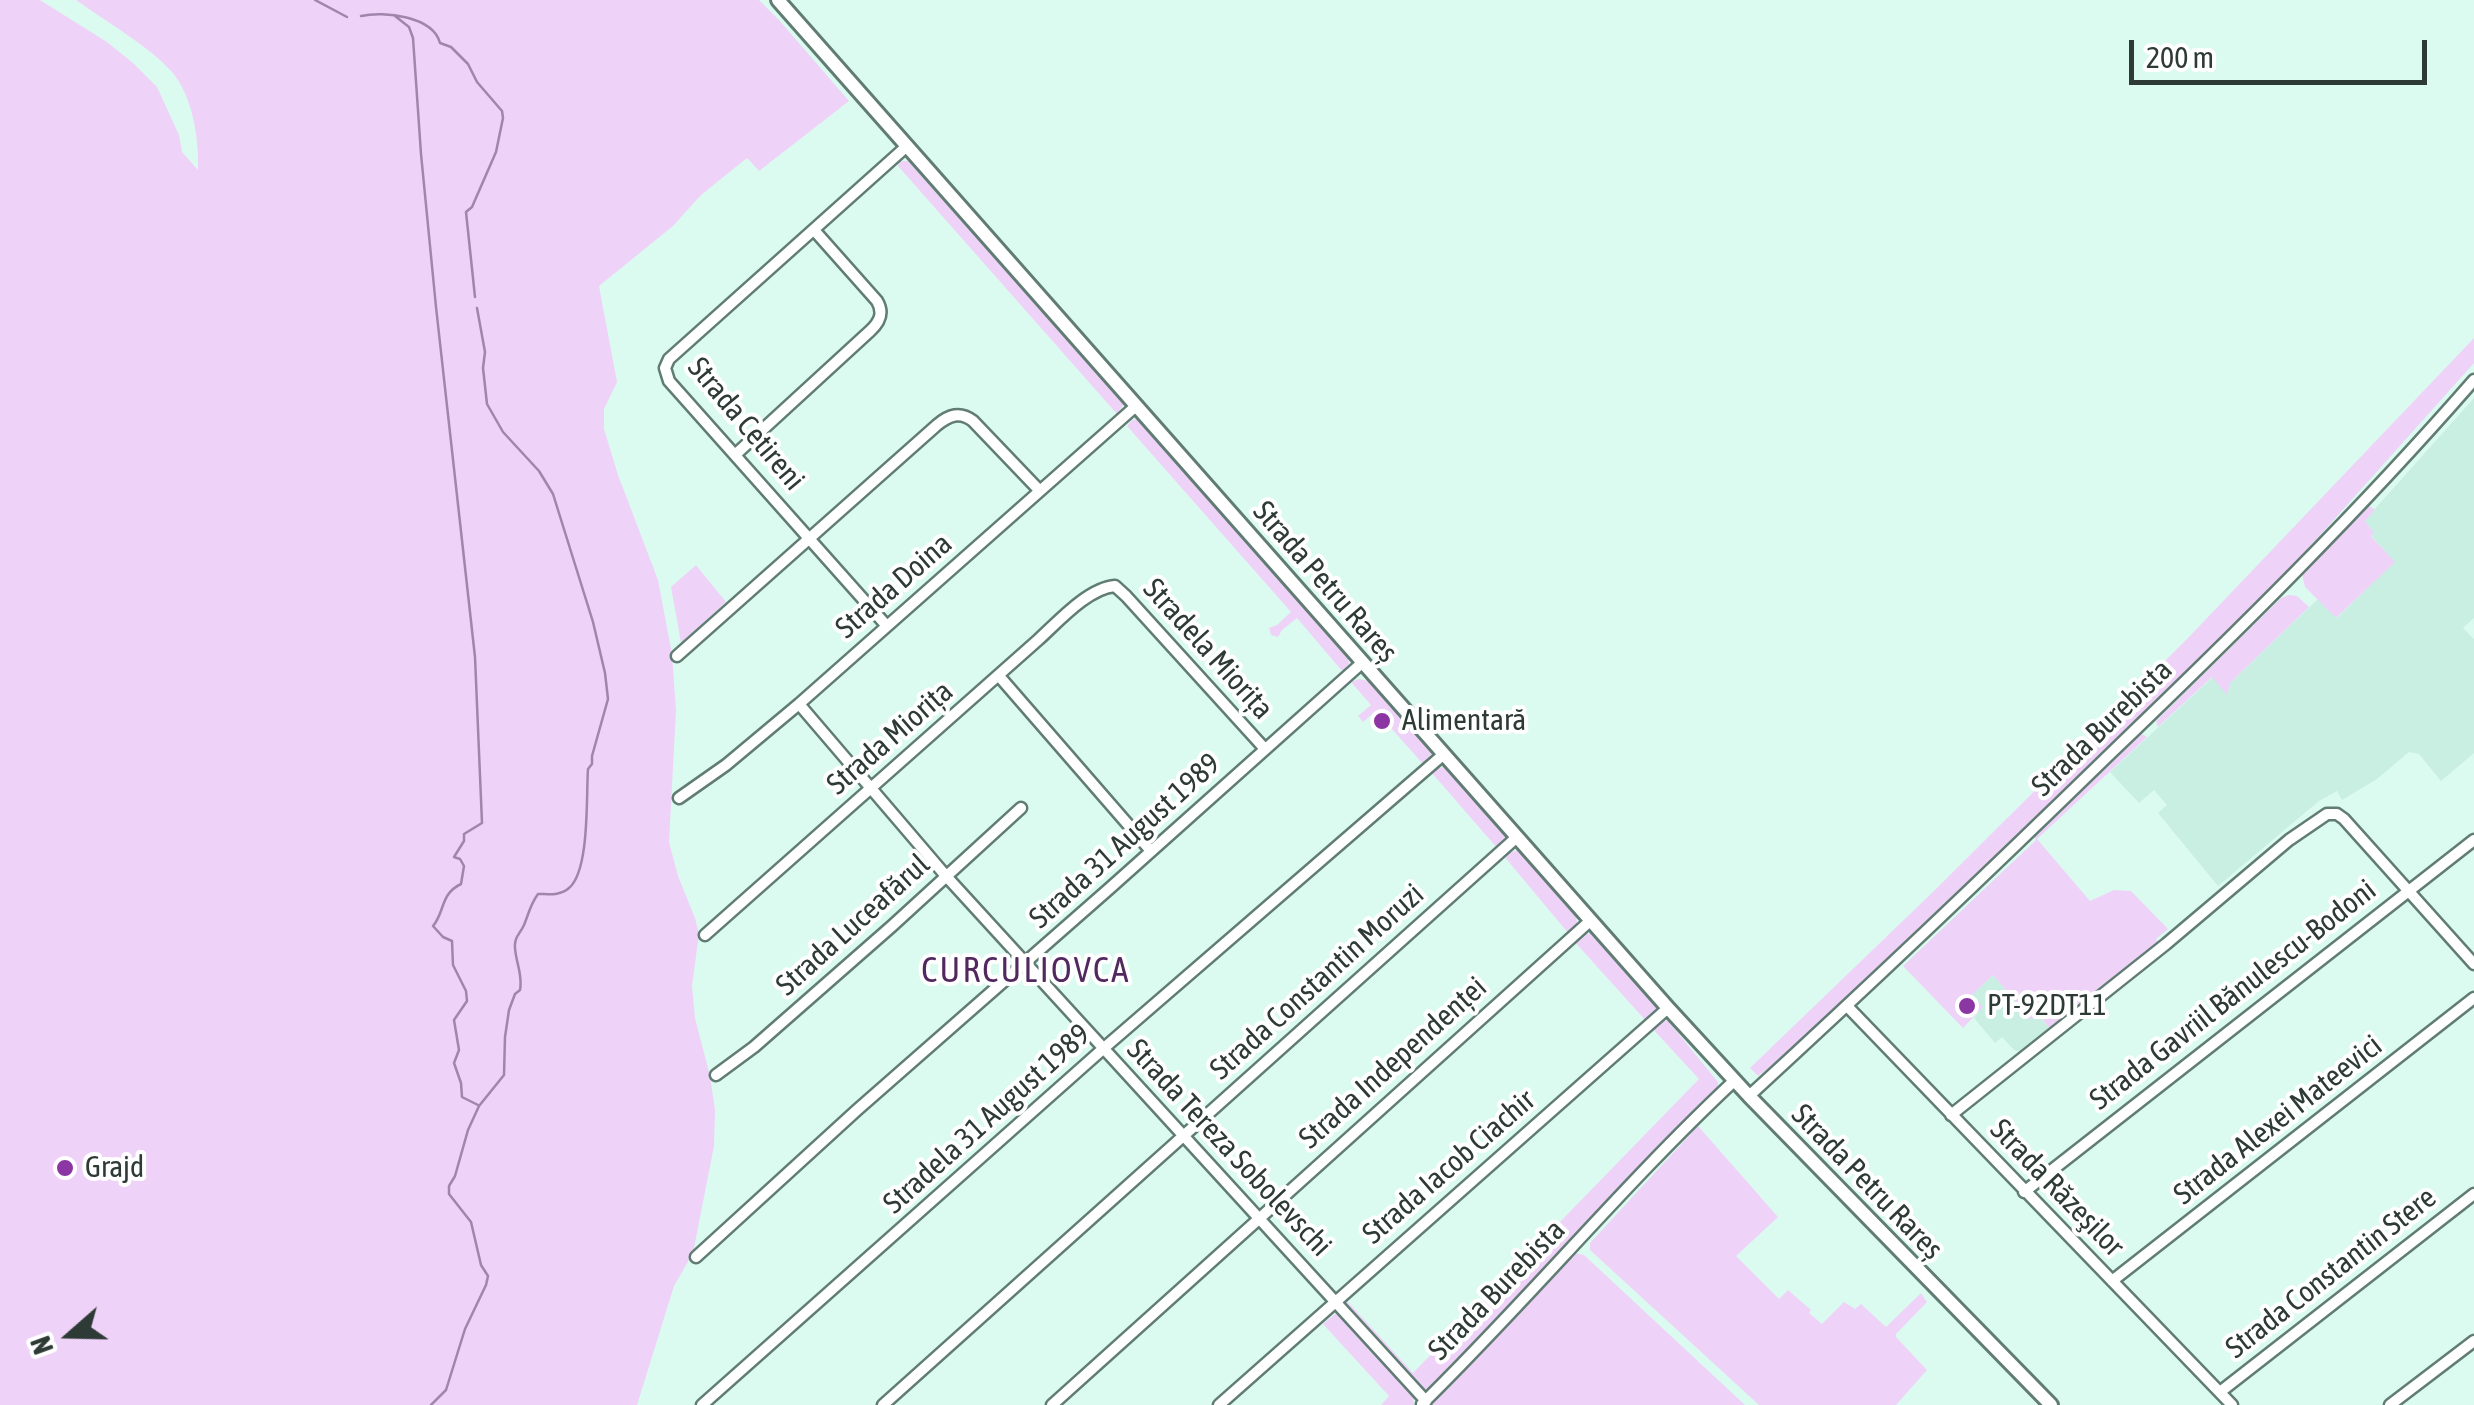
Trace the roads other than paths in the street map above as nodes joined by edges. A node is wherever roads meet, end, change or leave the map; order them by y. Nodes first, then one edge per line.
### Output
1 (778, 0) edge
2 (907, 146) junction
3 (814, 230) junction
4 (2474, 380) edge
5 (1136, 406) junction
6 (736, 454) junction
7 (1039, 490) junction
8 (809, 538) junction
9 (1111, 586) joint
10 (886, 625) junction
11 (677, 656) dead end
12 (1363, 662) junction
13 (999, 676) junction
14 (798, 704) junction
15 (1265, 749) junction
16 (1444, 754) junction
17 (870, 788) junction
18 (678, 798) dead end
19 (1021, 808) dead end
20 (1517, 837) junction
21 (2474, 840) edge
22 (1151, 851) junction
23 (946, 876) junction
24 (2407, 890) junction
25 (1590, 921) junction
26 (705, 935) dead end
27 (1026, 962) junction
28 (2474, 964) edge
29 (2474, 998) edge
30 (1847, 1006) junction
31 (1668, 1008) junction
32 (1104, 1048) junction
33 (716, 1075) dead end
34 (1734, 1081) junction
35 (1749, 1096) junction
36 (1952, 1115) junction
37 (1183, 1135) junction
38 (2024, 1192) junction
39 (2474, 1194) edge
40 (1259, 1217) junction
41 (696, 1257) dead end
42 (2112, 1281) junction
43 (1335, 1301) junction
44 (2474, 1342) edge
45 (2220, 1392) junction
46 (1424, 1403) edge
47 (702, 1405) edge
48 (883, 1405) edge
49 (1052, 1405) edge
50 (1219, 1405) edge
51 (2051, 1405) edge
52 (2232, 1405) edge
53 (2390, 1405) edge

1 - 2 main road, Strada Petru Rareș
2 - 3 street, Strada Cetireni
2 - 5 main road, Strada Petru Rareș
3 - 6 street
3 - 6 street, Strada Cetireni
4 - 30 street, Strada Burebista
5 - 7 street, Strada Doina
5 - 12 main road, Strada Petru Rareș
6 - 8 street, Strada Cetireni
7 - 8 street
7 - 10 street, Strada Doina
8 - 10 street, Strada Cetireni
8 - 11 street
9 - 13 street, Strada Miorița
9 - 15 street, Stradela Miorița
10 - 14 street, Strada Doina
12 - 15 street, Strada 31 August 1989
12 - 16 main road, Strada Petru Rareș
13 - 17 street, Strada Miorița
13 - 22 street
14 - 17 street, Strada Tereza Sobolevschi
14 - 18 street, Strada Doina
15 - 22 street, Strada 31 August 1989
16 - 20 main road, Strada Petru Rareș
16 - 32 street, Stradela 31 August 1989
17 - 23 street, Strada Tereza Sobolevschi
17 - 26 street, Strada Miorița
19 - 23 street, Strada Luceafărul
20 - 25 main road, Strada Petru Rareș
20 - 37 street, Strada Constantin Moruzi
21 - 24 street, Strada Gavriil Bănulescu-Bodoni
22 - 27 street, Strada 31 August 1989
23 - 27 street, Strada Tereza Sobolevschi
23 - 33 street, Strada Luceafărul
24 - 28 street
24 - 36 street
24 - 38 street, Strada Gavriil Bănulescu-Bodoni
25 - 31 main road, Strada Petru Rareș
25 - 40 street, Strada Independenței
27 - 32 street, Strada Tereza Sobolevschi
27 - 41 street, Strada 31 August 1989
29 - 42 street, Strada Alexei Mateevici
30 - 35 street, Strada Burebista
30 - 36 street, Strada Răzeşilor
31 - 34 main road, Strada Petru Rareș
31 - 43 street, Strada Iacob Ciachir
32 - 37 street, Strada Tereza Sobolevschi
32 - 47 street, Stradela 31 August 1989
34 - 35 main road, Strada Petru Rareș
34 - 46 street, Strada Burebista
35 - 51 main road, Strada Petru Rareș
36 - 38 street, Strada Răzeşilor
37 - 40 street, Strada Tereza Sobolevschi
37 - 48 street, Strada Constantin Moruzi
38 - 42 street, Strada Răzeşilor
39 - 45 street, Strada Constantin Stere
40 - 43 street, Strada Tereza Sobolevschi
40 - 49 street, Strada Independenței
42 - 45 street, Strada Răzeşilor
43 - 46 street, Strada Tereza Sobolevschi
43 - 50 street, Strada Iacob Ciachir
44 - 53 street
45 - 52 street, Strada Răzeşilor

